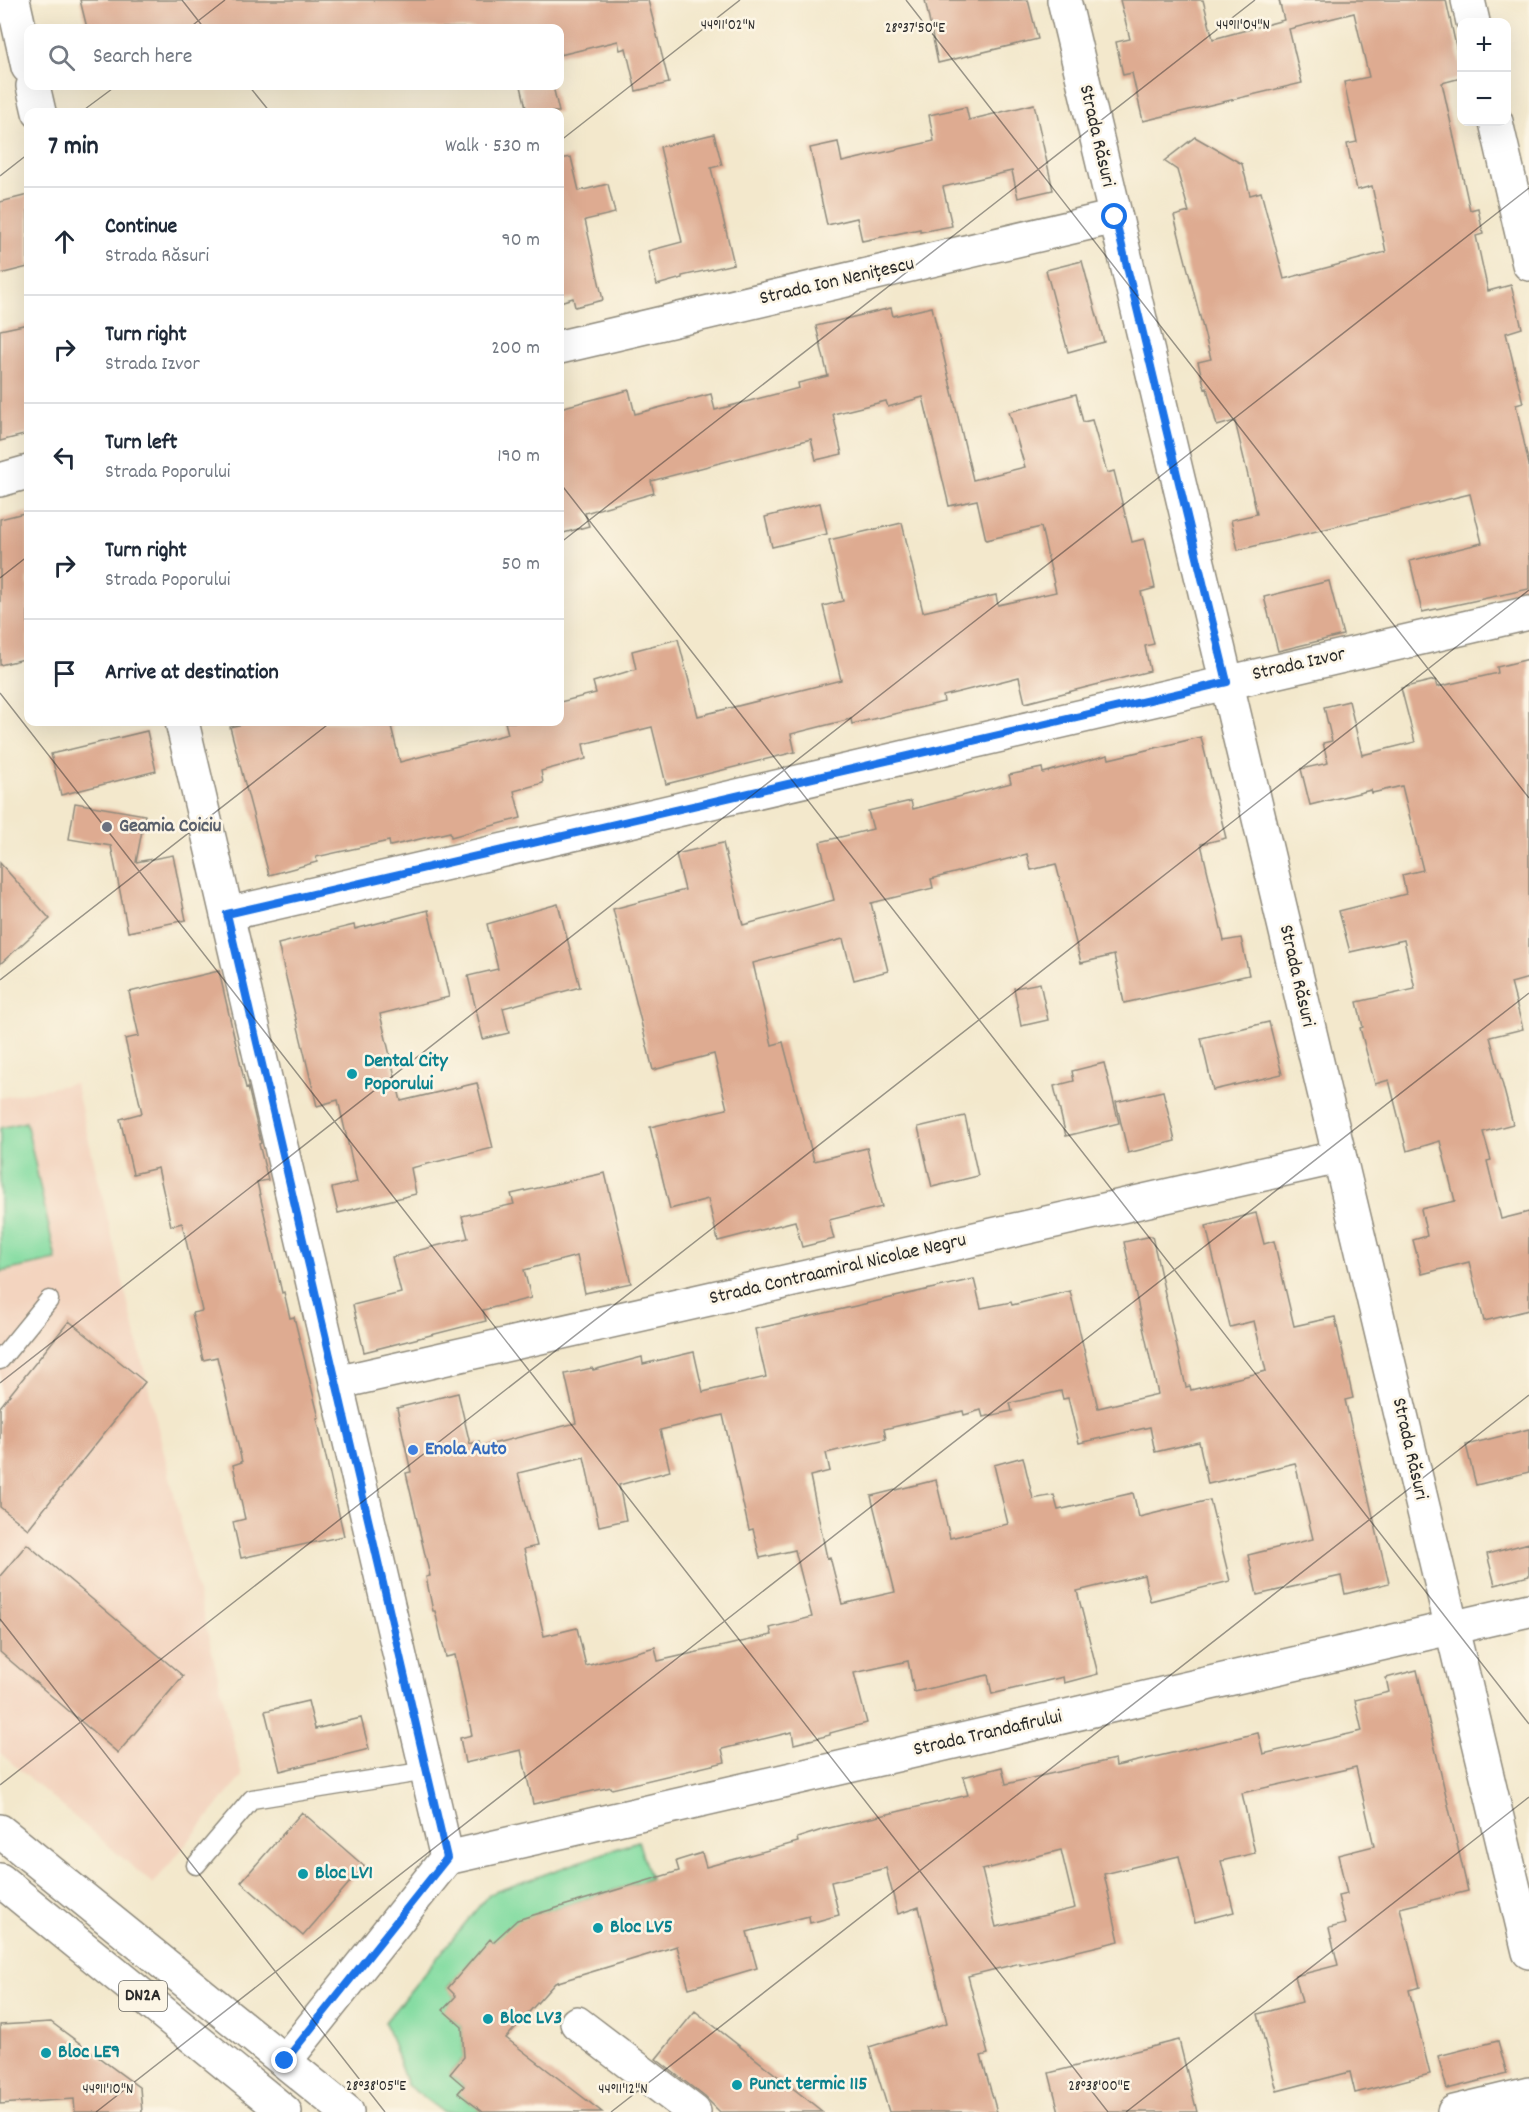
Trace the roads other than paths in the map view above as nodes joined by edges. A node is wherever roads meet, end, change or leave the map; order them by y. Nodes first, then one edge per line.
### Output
1 (13, 0) edge
2 (1064, 0) edge
3 (1468, 0) edge
4 (1472, 18) edge
5 (24, 49) edge
6 (34, 90) edge
7 (38, 108) edge
8 (1497, 126) edge
9 (1115, 217) junction
10 (1529, 262) edge
11 (564, 345) edge
12 (24, 473) edge
13 (0, 480) edge
14 (1529, 613) edge
15 (1227, 682) junction
16 (183, 726) edge
17 (227, 914) junction
18 (1339, 1157) junction
19 (50, 1300) dead end
20 (0, 1360) edge
21 (336, 1383) junction
22 (1529, 1610) edge
23 (1452, 1628) junction
24 (427, 1771) junction
25 (0, 1831) edge
26 (447, 1858) junction
27 (196, 1865) dead end
28 (0, 1880) edge
29 (1529, 1952) edge
30 (577, 2023) dead end
31 (285, 2061) junction
32 (1529, 2094) edge
33 (285, 2112) edge
34 (347, 2112) edge
35 (694, 2112) edge
36 (1454, 2112) edge

1 - 5 street
2 - 9 street, Strada Răsuri
3 - 4 street
6 - 7 street
8 - 10 street
9 - 11 street, Strada Ion Nenițescu
9 - 15 street, Strada Răsuri
12 - 13 street
14 - 15 street, Strada Izvor
15 - 17 street, Strada Izvor
15 - 18 street, Strada Răsuri
16 - 17 street
17 - 21 street
18 - 21 street, Strada Contraamiral Nicolae Negru
18 - 23 street, Strada Răsuri
19 - 20 lane
21 - 24 street
22 - 23 street, Strada Trandafirului
23 - 26 street, Strada Trandafirului
23 - 29 street, Strada Răsuri
24 - 26 street
24 - 27 lane
25 - 31 street, DN2A
26 - 31 street
28 - 33 street, DN2A
30 - 35 street
31 - 34 street, DN2A
32 - 36 street

